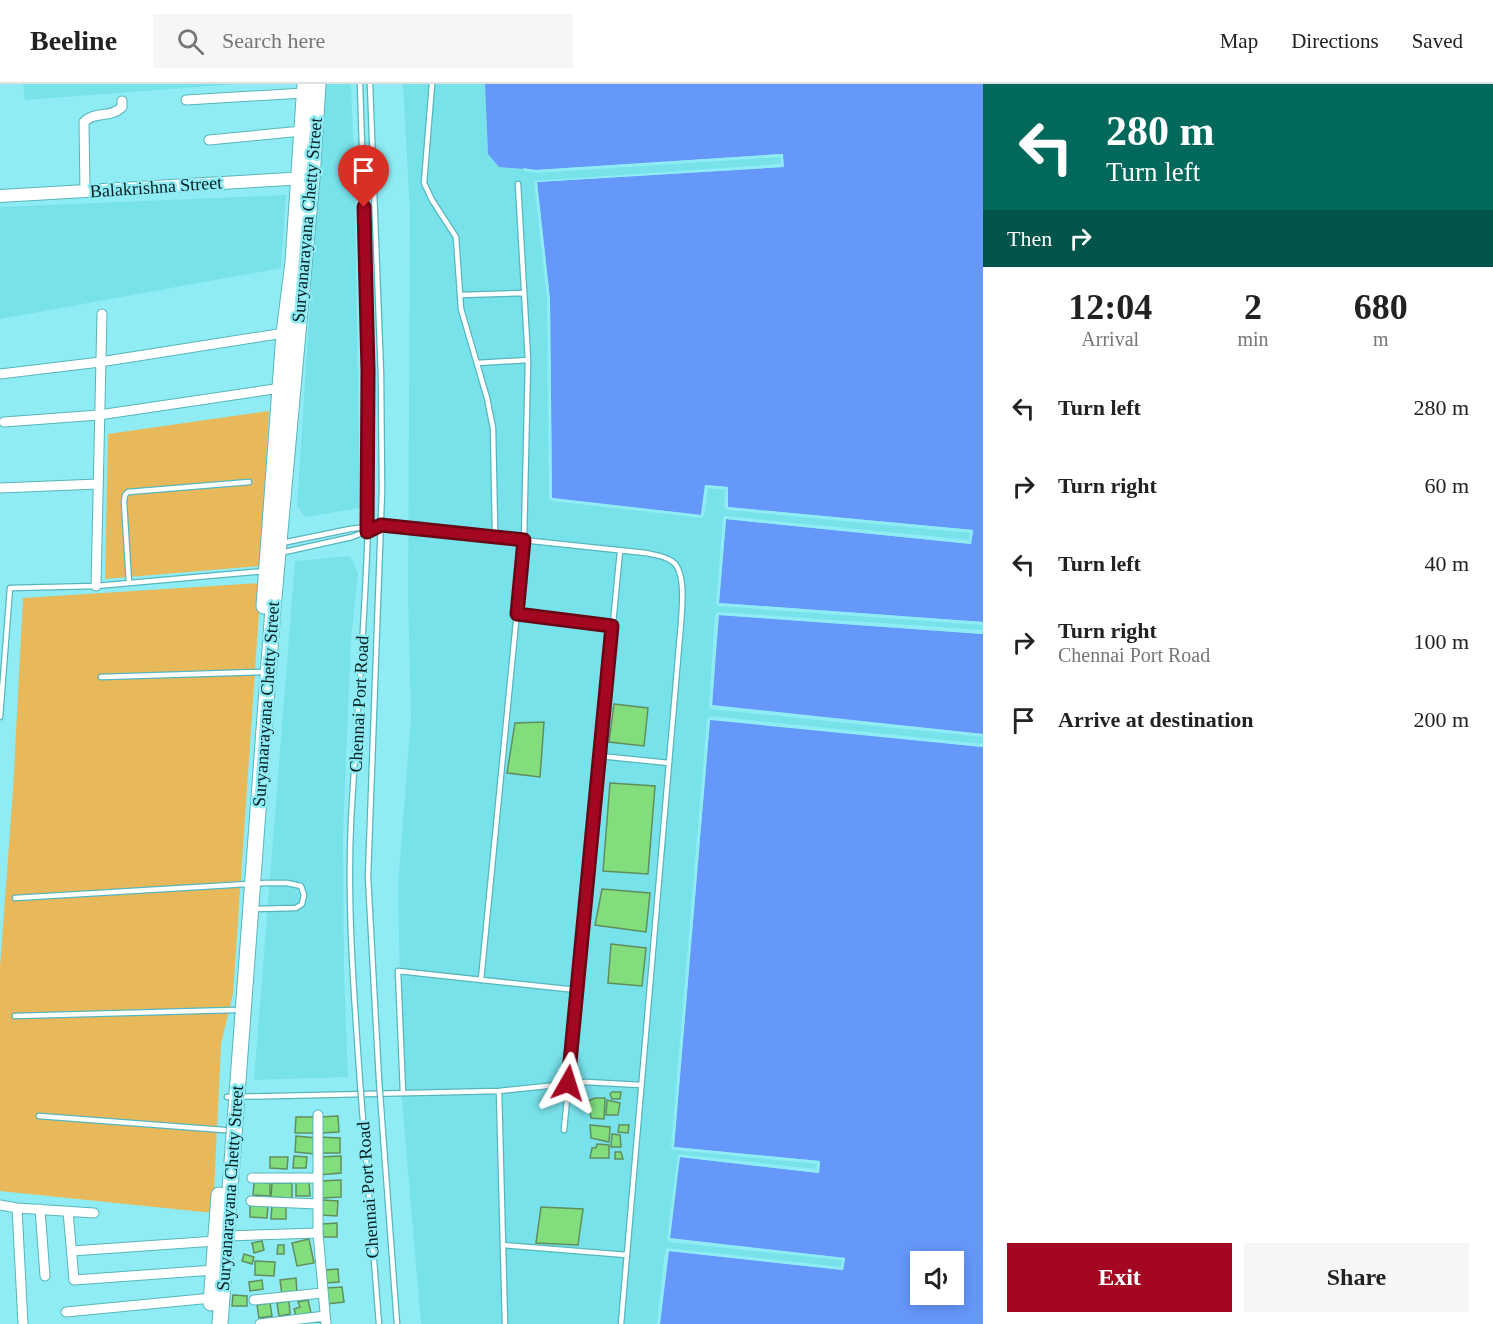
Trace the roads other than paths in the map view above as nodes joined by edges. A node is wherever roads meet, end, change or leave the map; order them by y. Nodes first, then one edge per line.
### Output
1 (318, 84) edge
2 (360, 84) edge
3 (369, 84) edge
4 (432, 84) edge
5 (304, 88) edge
6 (186, 100) dead end
7 (122, 101) dead end
8 (302, 131) junction
9 (209, 140) dead end
10 (306, 178) junction
11 (518, 184) dead end
12 (85, 192) junction
13 (0, 196) edge
14 (524, 293) junction
15 (460, 296) junction
16 (102, 314) dead end
17 (284, 333) junction
18 (528, 360) junction
19 (100, 362) junction
20 (477, 363) junction
21 (0, 374) edge
22 (281, 388) junction
23 (99, 416) junction
24 (4, 422) dead end
25 (249, 482) dead end
26 (98, 484) junction
27 (0, 488) edge
28 (368, 525) junction
29 (381, 525) junction
30 (495, 530) dead end
31 (367, 532) junction
32 (524, 540) junction
33 (620, 551) junction
34 (271, 554) junction
35 (129, 583) junction
36 (96, 586) junction
37 (517, 614) junction
38 (612, 626) junction
39 (260, 672) junction
40 (101, 677) dead end
41 (0, 717) edge
42 (600, 756) junction
43 (669, 763) junction
44 (248, 883) junction
45 (15, 898) dead end
46 (250, 909) junction
47 (481, 980) junction
48 (577, 990) junction
49 (234, 1010) junction
50 (15, 1016) dead end
51 (568, 1083) junction
52 (641, 1085) junction
53 (499, 1091) junction
54 (403, 1093) junction
55 (231, 1098) junction
56 (318, 1115) dead end
57 (39, 1116) dead end
58 (224, 1130) junction
59 (564, 1130) dead end
60 (252, 1178) dead end
61 (318, 1178) junction
62 (251, 1201) dead end
63 (317, 1204) junction
64 (0, 1205) edge
65 (17, 1208) junction
66 (40, 1209) junction
67 (68, 1211) junction
68 (94, 1213) dead end
69 (318, 1233) junction
70 (222, 1238) junction
71 (503, 1245) junction
72 (72, 1251) junction
73 (627, 1255) junction
74 (214, 1270) junction
75 (45, 1276) dead end
76 (322, 1293) junction
77 (212, 1298) junction
78 (254, 1300) dead end
79 (66, 1312) dead end
80 (325, 1320) edge
81 (23, 1324) edge
82 (210, 1324) edge
83 (220, 1324) edge
84 (260, 1324) edge
85 (379, 1324) edge
86 (397, 1324) edge
87 (505, 1324) edge
88 (621, 1324) edge

1 - 10 main road, Suryanarayana Chetty Street
2 - 28 lane, Chennai Port Road
3 - 29 lane, Chennai Port Road
4 - 15 lane
5 - 6 street
5 - 8 main road, Suryanarayana Chetty Street
7 - 12 street
8 - 9 street
8 - 10 main road, Suryanarayana Chetty Street
10 - 12 street, Balakrishna Street
10 - 17 main road, Suryanarayana Chetty Street
10 - 34 main road, Suryanarayana Chetty Street
11 - 14 lane
12 - 13 street, Balakrishna Street
14 - 15 lane
14 - 18 lane
15 - 20 lane
16 - 19 street
17 - 19 street
17 - 22 main road, Suryanarayana Chetty Street
18 - 20 lane
18 - 32 lane
19 - 21 street
19 - 23 street
20 - 30 lane
22 - 23 street
22 - 34 main road, Suryanarayana Chetty Street
23 - 24 street
23 - 26 street
25 - 35 lane
26 - 27 street
26 - 36 street
28 - 29 lane
28 - 31 lane, Chennai Port Road
28 - 34 lane
29 - 31 lane
29 - 32 lane
29 - 86 lane, Chennai Port Road, bridge
31 - 34 lane
31 - 85 lane, Chennai Port Road, bridge
32 - 33 lane
32 - 37 lane
33 - 38 lane
33 - 43 lane
34 - 35 lane
34 - 39 main road, Suryanarayana Chetty Street
34 - 44 main road, Suryanarayana Chetty Street
35 - 36 lane
36 - 41 lane
37 - 38 lane
37 - 47 lane
38 - 42 lane
39 - 40 lane
39 - 44 main road, Suryanarayana Chetty Street
42 - 43 lane
42 - 48 lane
43 - 52 lane
44 - 45 lane
44 - 46 main road, Suryanarayana Chetty Street
44 - 46 lane
44 - 49 main road, Suryanarayana Chetty Street
46 - 55 main road, Suryanarayana Chetty Street
47 - 48 lane
47 - 54 lane
48 - 51 lane
49 - 50 lane
49 - 55 main road, Suryanarayana Chetty Street
51 - 52 lane
51 - 53 lane
51 - 59 lane
52 - 73 lane
53 - 54 lane
53 - 71 lane
54 - 55 lane
55 - 58 main road, Suryanarayana Chetty Street
55 - 70 main road, Suryanarayana Chetty Street
56 - 61 street
57 - 58 lane
58 - 70 main road, Suryanarayana Chetty Street
60 - 61 street
61 - 63 street
62 - 63 street
63 - 69 street
64 - 65 street
65 - 66 street
65 - 81 street
66 - 67 street
66 - 75 street
67 - 68 street
67 - 72 street
69 - 70 street
69 - 76 street
70 - 72 street
70 - 74 main road, Suryanarayana Chetty Street
70 - 83 main road, Suryanarayana Chetty Street
71 - 73 lane
71 - 87 lane
72 - 74 street
73 - 88 lane
74 - 77 main road, Suryanarayana Chetty Street
76 - 78 street
76 - 80 street
77 - 79 street
77 - 82 main road, Suryanarayana Chetty Street
80 - 84 street

